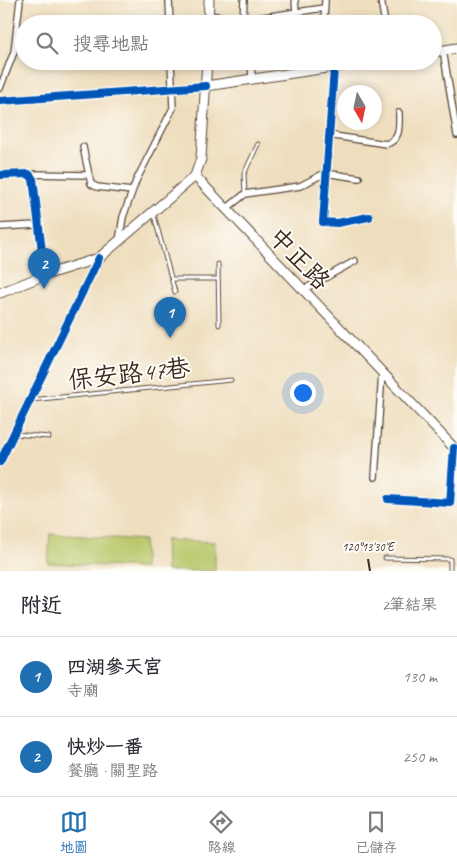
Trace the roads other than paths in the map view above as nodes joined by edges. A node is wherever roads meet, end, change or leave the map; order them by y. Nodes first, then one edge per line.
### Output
1 (20, 0) edge
2 (169, 0) edge
3 (209, 0) edge
4 (244, 0) edge
5 (295, 0) edge
6 (324, 0) edge
7 (380, 0) edge
8 (324, 8) junction
9 (296, 12) junction
10 (18, 15) edge
11 (170, 15) edge
12 (208, 15) edge
13 (244, 15) edge
14 (281, 15) edge
15 (324, 15) edge
16 (383, 15) edge
17 (15, 43) edge
18 (457, 48) edge
19 (443, 50) joint
20 (171, 70) edge
21 (207, 70) edge
22 (251, 70) edge
23 (300, 70) edge
24 (334, 70) edge
25 (252, 80) junction
26 (206, 86) junction
27 (0, 88) edge
28 (172, 88) junction
29 (0, 101) edge
30 (399, 113) dead end
31 (456, 121) edge
32 (328, 135) junction
33 (457, 135) edge
34 (258, 144) dead end
35 (83, 147) dead end
36 (325, 173) junction
37 (29, 174) junction
38 (88, 174) junction
39 (0, 175) edge
40 (194, 176) junction
41 (359, 178) dead end
42 (132, 191) junction
43 (245, 194) junction
44 (226, 208) junction
45 (153, 212) junction
46 (369, 217) dead end
47 (37, 225) junction
48 (0, 227) edge
49 (119, 241) junction
50 (99, 258) junction
51 (355, 261) dead end
52 (218, 264) dead end
53 (44, 275) junction
54 (172, 279) junction
55 (218, 279) junction
56 (303, 290) junction
57 (175, 292) dead end
58 (0, 293) edge
59 (219, 325) dead end
60 (382, 373) junction
61 (231, 380) dead end
62 (31, 400) junction
63 (14, 434) junction
64 (49, 437) dead end
65 (456, 450) edge
66 (0, 462) edge
67 (375, 477) dead end
68 (388, 499) dead end
69 (385, 558) dead end
70 (450, 571) edge

1 - 10 street
2 - 11 street
3 - 12 main road
4 - 13 street
5 - 9 street
6 - 8 street
7 - 16 street
8 - 9 street
8 - 15 street
9 - 14 street
17 - 27 street
18 - 19 main road
19 - 31 street
20 - 28 street
21 - 26 main road
22 - 25 street
23 - 25 main road
24 - 32 street
25 - 26 main road
26 - 28 street
26 - 40 main road
28 - 29 street
28 - 42 street
30 - 32 street
31 - 33 street
32 - 36 street
34 - 43 lane
35 - 38 street
36 - 41 street
36 - 43 street
36 - 46 street
37 - 38 street
37 - 39 street
37 - 47 street
38 - 42 street
40 - 44 main road, 中正路
40 - 45 main road
42 - 49 street
43 - 44 street
44 - 56 main road, 中正路
45 - 49 main road
45 - 54 lane
47 - 48 street
47 - 53 street
49 - 50 main road
50 - 53 main road
50 - 62 street
51 - 56 street
52 - 55 lane
53 - 58 main road
54 - 55 lane
54 - 57 lane
55 - 59 lane
56 - 60 main road, 中正路
60 - 65 main road, 中正路
60 - 67 street
61 - 62 lane, 保安路47巷
62 - 63 street
63 - 64 lane
63 - 66 street
65 - 68 street
69 - 70 lane

